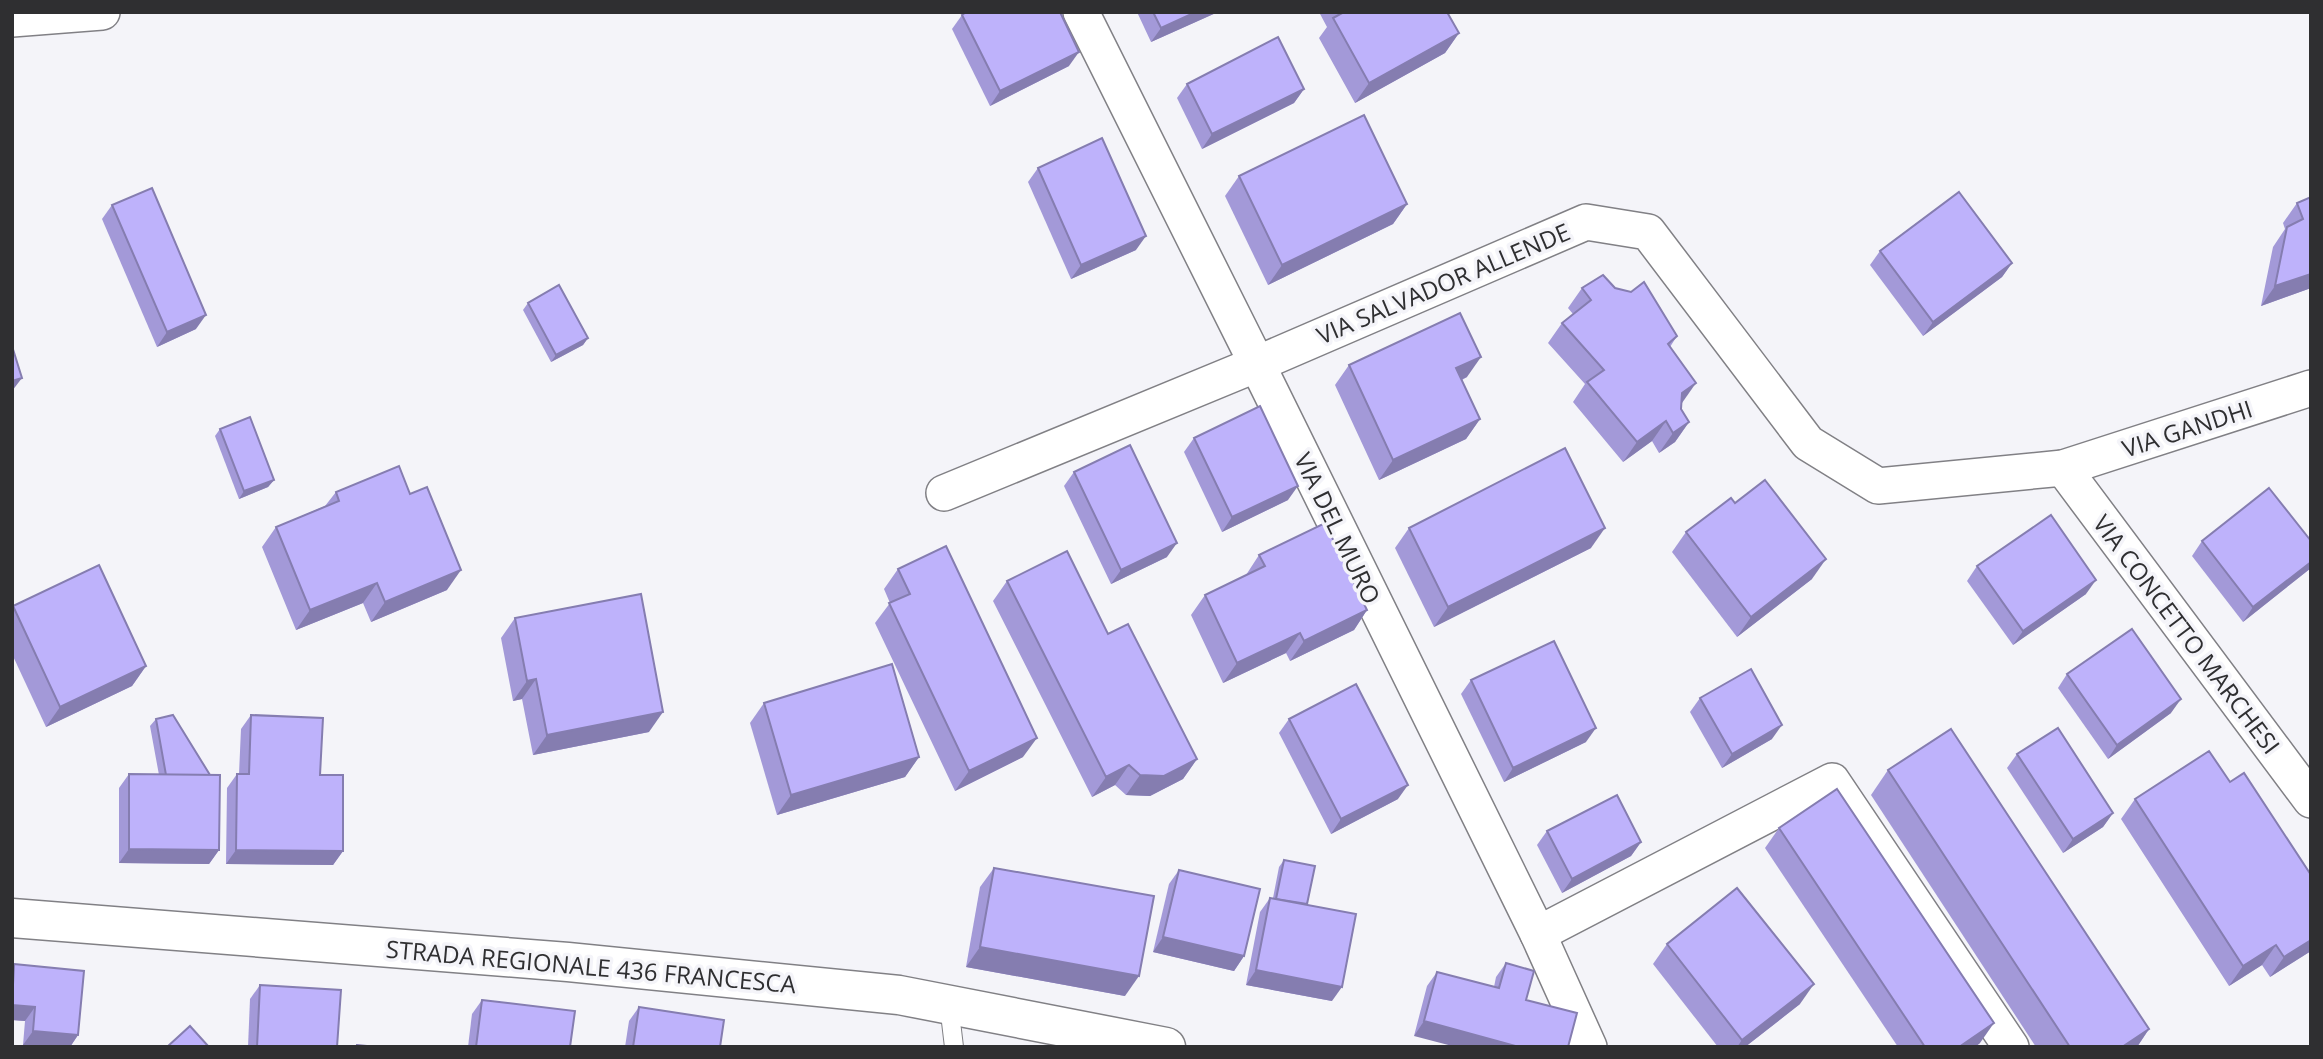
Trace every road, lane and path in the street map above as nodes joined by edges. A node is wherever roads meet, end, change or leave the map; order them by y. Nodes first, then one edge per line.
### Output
1 (102, 12) edge
2 (1081, 12) edge
3 (12, 19) edge
4 (1257, 364) junction
5 (2311, 388) edge
6 (2063, 468) junction
7 (944, 493) dead end
8 (2311, 800) edge
9 (12, 918) edge
10 (1538, 934) junction
11 (949, 1004) junction
12 (954, 1047) edge
13 (1166, 1047) edge
14 (1589, 1047) edge
15 (2011, 1047) edge

1 - 3 street
2 - 4 street, VIA DEL MURO
4 - 6 street, VIA SALVADOR ALLENDE
4 - 7 street, VIA SALVADOR ALLENDE
4 - 10 street, VIA DEL MURO
5 - 6 street, VIA GANDHI
6 - 8 street, VIA CONCETTO MARCHESI
9 - 11 street, STRADA REGIONALE 436 FRANCESCA
10 - 14 street, VIA DEL MURO
10 - 15 street
11 - 12 lane
11 - 13 street, STRADA REGIONALE 436 FRANCESCA

